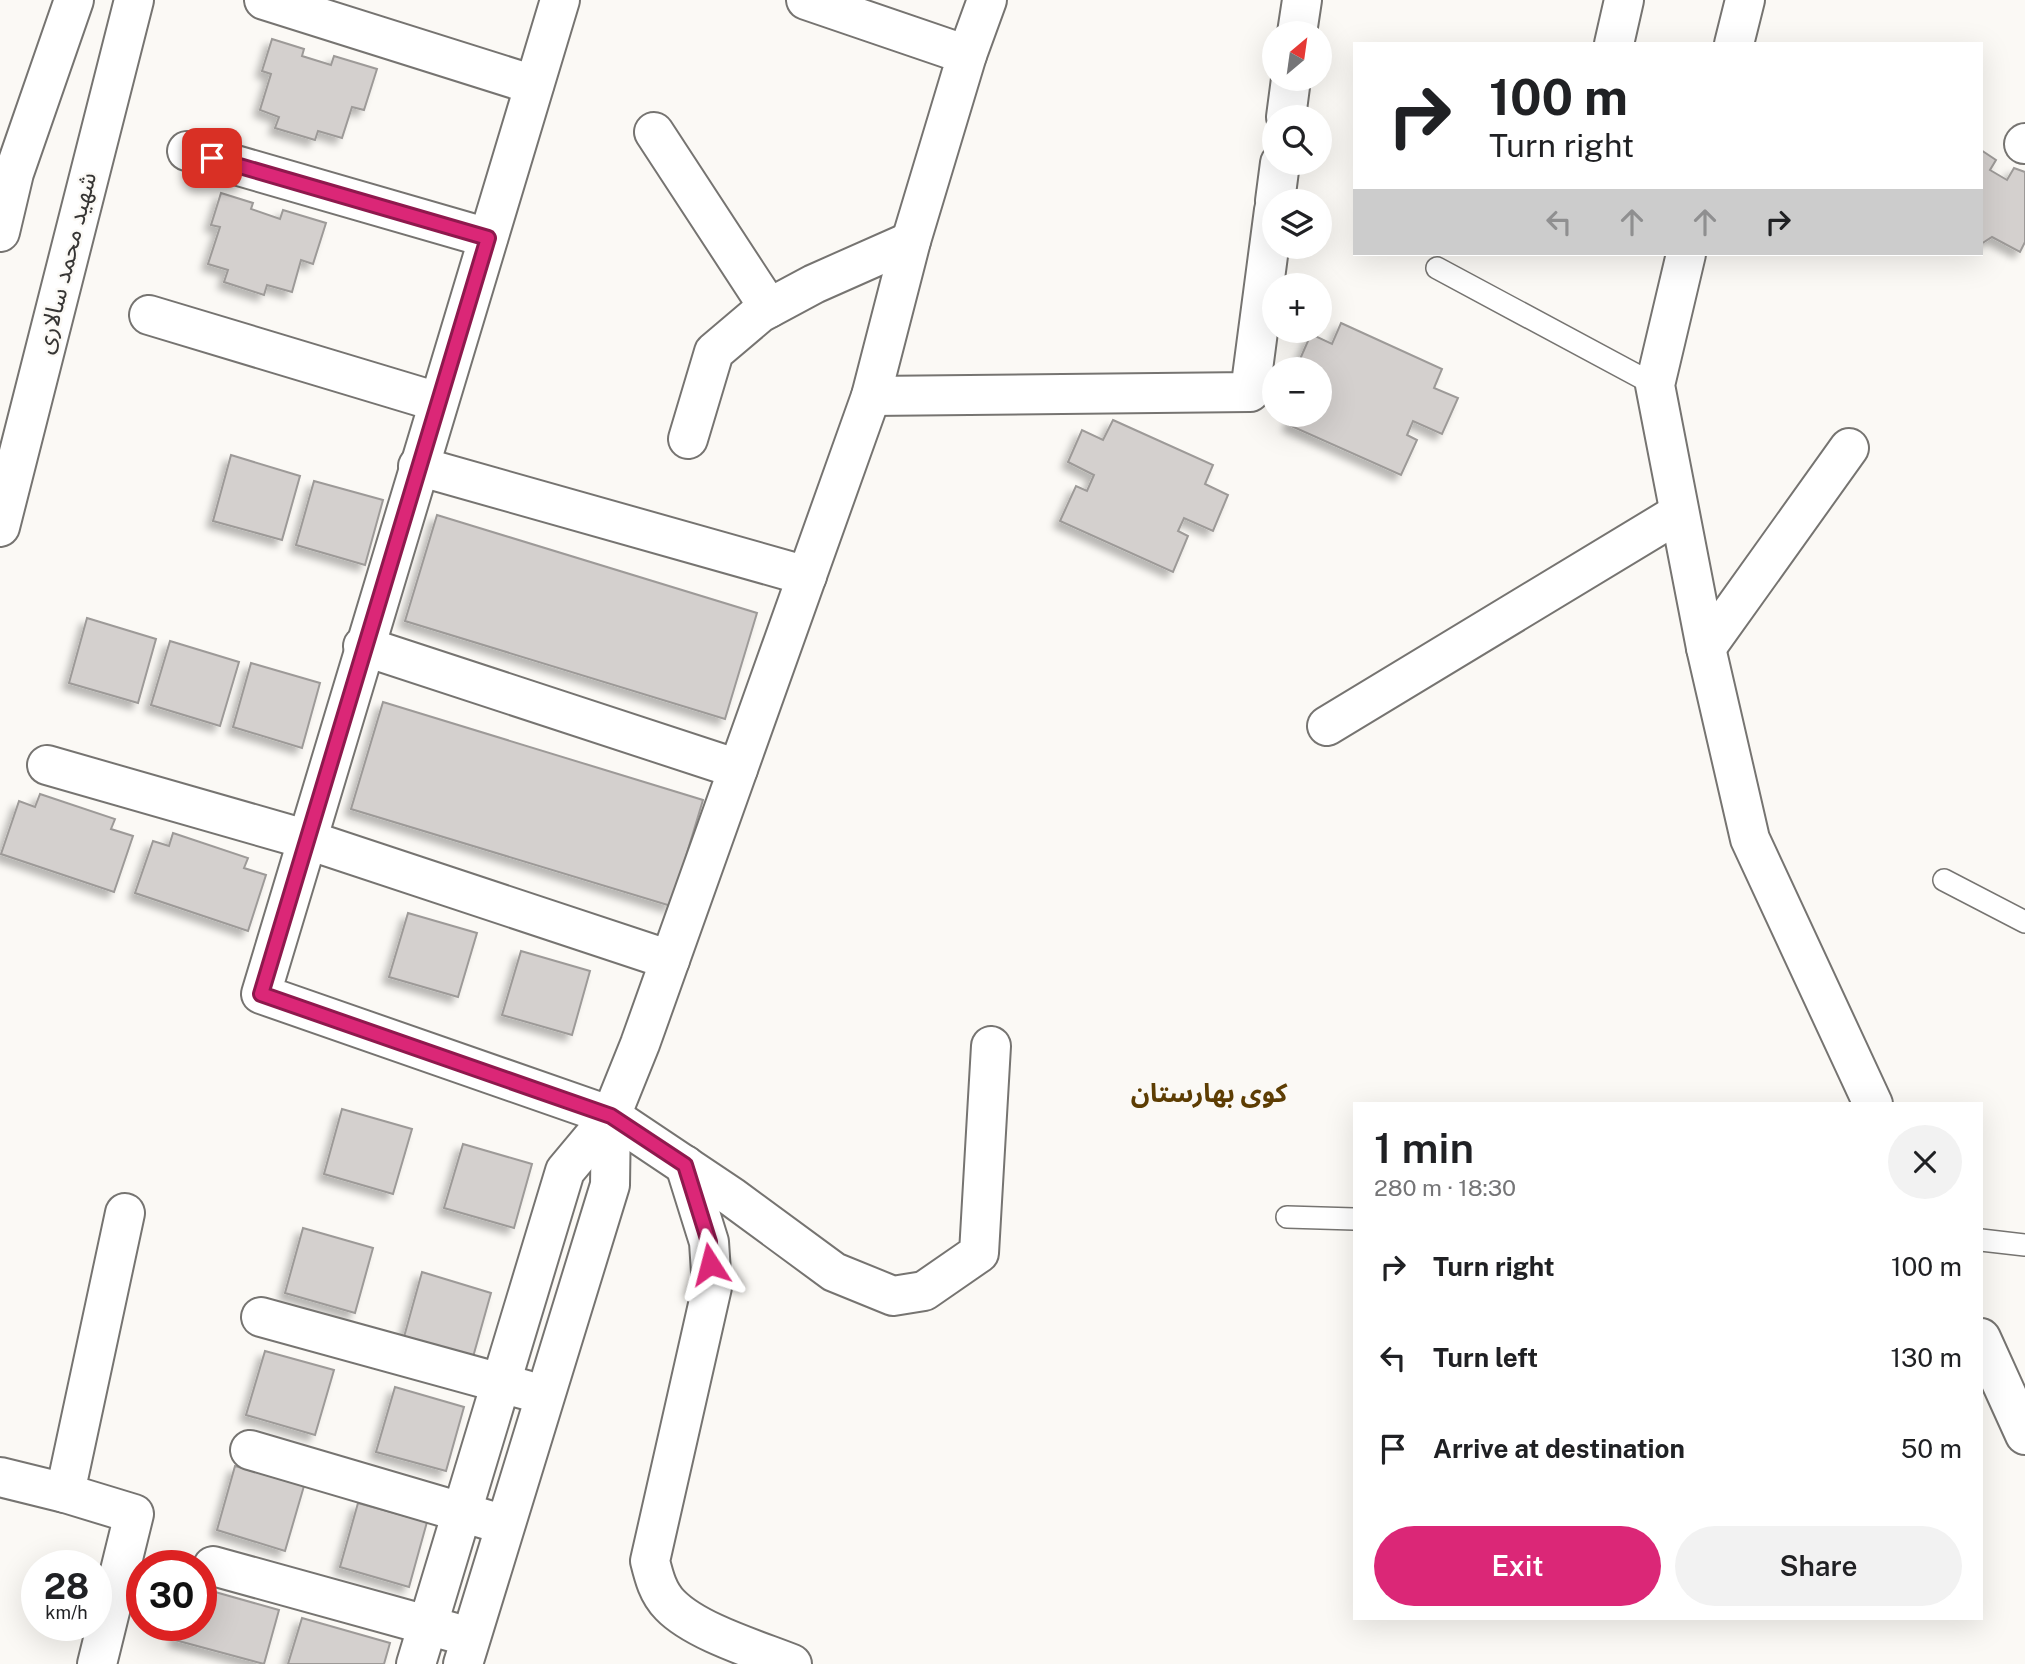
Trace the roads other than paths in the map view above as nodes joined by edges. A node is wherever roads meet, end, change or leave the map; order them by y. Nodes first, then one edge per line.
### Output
1 (74, 0) edge
2 (134, 0) edge
3 (264, 0) edge
4 (560, 0) edge
5 (807, 0) edge
6 (987, 0) edge
7 (1301, 0) edge
8 (1624, 0) edge
9 (1745, 0) edge
10 (1298, 21) edge
11 (1614, 42) edge
12 (1734, 42) edge
13 (967, 55) junction
14 (534, 85) junction
15 (654, 132) dead end
16 (187, 151) dead end
17 (0, 232) edge
18 (488, 238) junction
19 (911, 241) junction
20 (1686, 256) edge
21 (1268, 259) edge
22 (1437, 268) dead end
23 (769, 308) junction
24 (149, 315) dead end
25 (1655, 385) junction
26 (871, 396) junction
27 (438, 402) junction
28 (688, 439) dead end
29 (1849, 448) dead end
30 (418, 466) junction
31 (1679, 513) junction
32 (0, 527) edge
33 (807, 576) junction
34 (363, 646) junction
35 (1706, 648) junction
36 (1327, 726) dead end
37 (47, 765) dead end
38 (738, 769) junction
39 (305, 839) junction
40 (1944, 880) dead end
41 (2025, 922) edge
42 (670, 960) junction
43 (991, 1046) dead end
44 (1872, 1102) edge
45 (611, 1116) junction
46 (685, 1165) junction
47 (125, 1213) dead end
48 (1287, 1217) dead end
49 (1353, 1219) edge
50 (1983, 1240) edge
51 (2025, 1245) edge
52 (261, 1317) dead end
53 (1983, 1342) edge
54 (501, 1383) junction
55 (545, 1395) junction
56 (2025, 1434) edge
57 (250, 1450) dead end
58 (0, 1477) edge
59 (65, 1493) junction
60 (463, 1513) junction
61 (506, 1525) junction
62 (217, 1567) edge
63 (428, 1625) junction
64 (467, 1650) edge
65 (711, 1650) edge
66 (97, 1664) edge
67 (416, 1664) edge
68 (792, 1664) edge

1 - 17 street
2 - 32 street, شهید محمد سالاری
3 - 14 street
4 - 14 street
5 - 13 street
6 - 13 street
7 - 10 street
8 - 11 street
9 - 12 street
13 - 19 street
14 - 18 street
15 - 23 street
16 - 18 street
18 - 27 street
19 - 23 street
19 - 26 street
20 - 25 street
21 - 26 street
22 - 25 lane
23 - 28 street
24 - 27 street
25 - 31 street
26 - 33 street
27 - 30 street
29 - 35 street
30 - 33 street
30 - 34 street
31 - 35 street
31 - 36 street
33 - 38 street
34 - 38 street
34 - 39 street
35 - 44 street
37 - 39 street
38 - 42 street
39 - 42 street
39 - 45 street
40 - 41 lane
42 - 45 street
43 - 46 street
45 - 46 street
45 - 54 street
45 - 55 street
46 - 65 street
47 - 59 street
48 - 49 lane
50 - 51 lane
52 - 54 street
53 - 56 street
54 - 55 street
54 - 60 street
55 - 61 street
57 - 60 street
58 - 59 street
59 - 66 street
60 - 61 street
60 - 63 street
61 - 64 street
62 - 63 street
63 - 64 street
63 - 67 street
65 - 68 street

